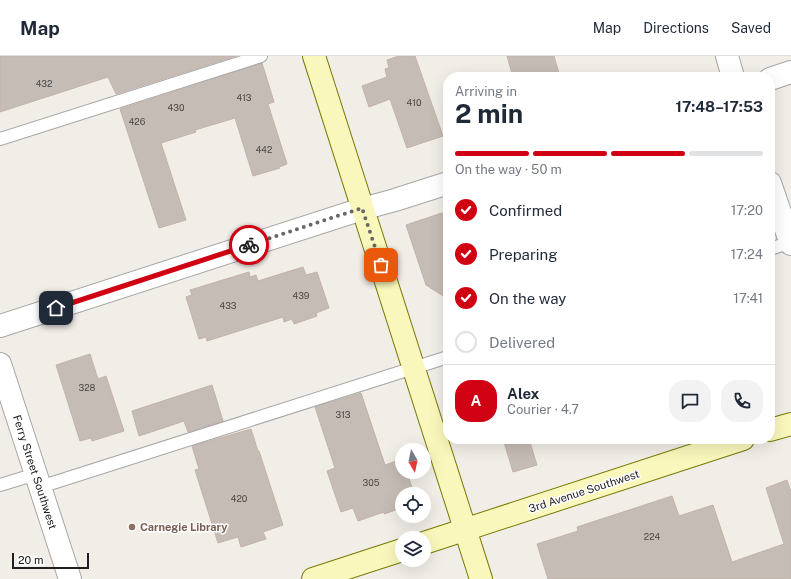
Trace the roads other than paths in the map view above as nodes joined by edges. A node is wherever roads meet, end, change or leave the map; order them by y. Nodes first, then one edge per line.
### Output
1 (261, 56) edge
2 (314, 56) edge
3 (727, 56) edge
4 (732, 72) edge
5 (791, 72) edge
6 (775, 77) edge
7 (0, 139) edge
8 (443, 185) edge
9 (775, 197) edge
10 (362, 208) junction
11 (791, 243) edge
12 (775, 248) edge
13 (0, 326) edge
14 (443, 359) edge
15 (0, 364) edge
16 (414, 368) junction
17 (791, 424) edge
18 (775, 429) edge
19 (728, 444) edge
20 (38, 480) junction
21 (0, 485) edge
22 (465, 530) junction
23 (431, 541) edge
24 (395, 552) edge
25 (70, 579) edge
26 (313, 579) edge
27 (481, 579) edge

1 - 7 lane
2 - 10 street
3 - 4 street
5 - 6 street
8 - 10 street
9 - 11 street
10 - 13 street
10 - 16 street
11 - 12 lane
14 - 16 lane
15 - 20 street, Ferry Street Southwest
16 - 20 lane
16 - 22 street
17 - 18 street
19 - 22 street, 3rd Avenue Southwest
20 - 21 lane
20 - 25 street, Ferry Street Southwest
22 - 23 street, 3rd Avenue Southwest
22 - 27 street
24 - 26 street

